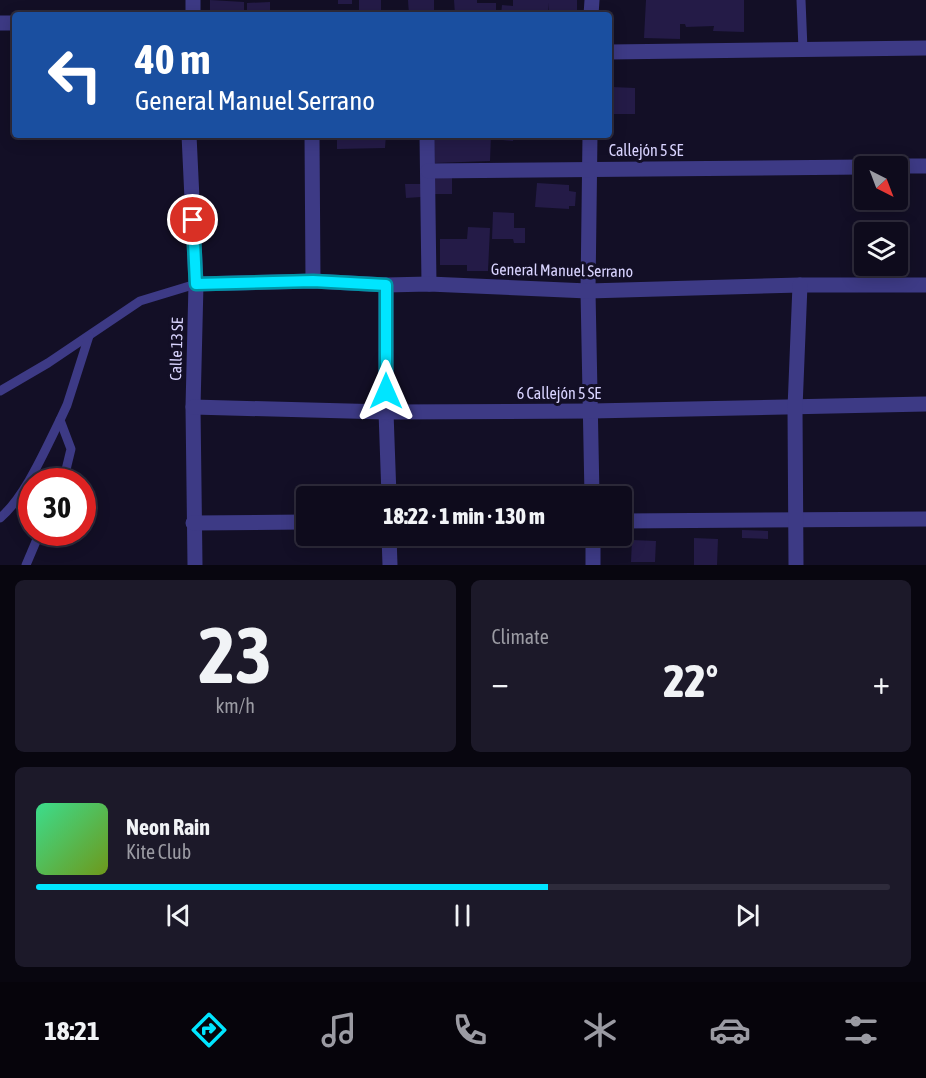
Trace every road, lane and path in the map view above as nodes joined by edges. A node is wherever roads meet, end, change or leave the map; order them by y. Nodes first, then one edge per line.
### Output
1 (801, 0) edge
2 (926, 48) edge
3 (803, 49) junction
4 (612, 52) edge
5 (189, 138) edge
6 (312, 138) edge
7 (427, 138) edge
8 (590, 138) edge
9 (908, 166) edge
10 (926, 166) edge
11 (854, 167) edge
12 (589, 168) junction
13 (428, 171) junction
14 (313, 281) junction
15 (196, 284) junction
16 (429, 284) junction
17 (386, 285) junction
18 (800, 285) junction
19 (926, 285) edge
20 (588, 291) junction
21 (89, 336) junction
22 (0, 392) edge
23 (926, 404) edge
24 (193, 407) junction
25 (795, 408) junction
26 (591, 411) junction
27 (386, 412) junction
28 (60, 420) junction
29 (66, 468) edge
30 (389, 486) edge
31 (592, 486) edge
32 (0, 518) edge
33 (926, 519) edge
34 (797, 520) junction
35 (632, 521) edge
36 (296, 522) edge
37 (193, 523) junction
38 (34, 546) edge
39 (390, 546) edge
40 (593, 546) edge
41 (26, 565) edge
42 (195, 565) edge
43 (390, 565) edge
44 (593, 565) edge
45 (796, 565) edge

1 - 3 lane
2 - 3 street
3 - 4 street
5 - 15 street, Calle 13 SE
6 - 14 street
7 - 13 street
8 - 12 street
9 - 10 street
11 - 12 street, Callejón 5 SE
12 - 13 street, Callejón 5 SE
12 - 20 street
13 - 16 street
14 - 15 street, General Manuel Serrano
14 - 17 street, General Manuel Serrano
15 - 21 lane
15 - 24 street, Calle 13 SE
16 - 17 street, General Manuel Serrano
16 - 20 street, General Manuel Serrano
17 - 27 street
18 - 19 street, General Manuel Serrano
18 - 20 street, General Manuel Serrano
18 - 25 street
20 - 26 street
21 - 22 lane
21 - 28 lane
23 - 25 street, 6 Callejón 5 SE
24 - 27 street, 6 Callejón 5 SE
24 - 37 street, Calle 13 SE
25 - 26 street, 6 Callejón 5 SE
25 - 34 street
26 - 27 street, 6 Callejón 5 SE
26 - 31 street
27 - 30 street
28 - 29 lane
28 - 32 lane
33 - 34 street
34 - 35 street
34 - 45 street
36 - 37 street
37 - 42 street, Calle 13 SE
38 - 41 lane
39 - 43 street
40 - 44 street

